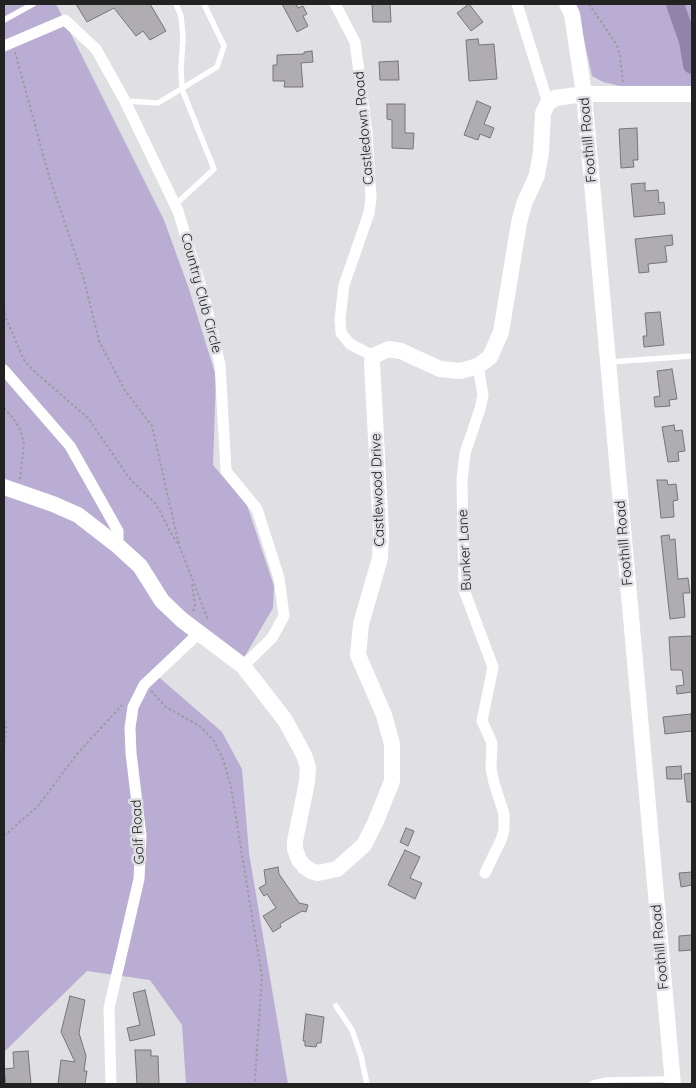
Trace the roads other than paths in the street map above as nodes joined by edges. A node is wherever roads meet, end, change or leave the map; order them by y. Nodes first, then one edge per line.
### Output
1 (33, 4) edge
2 (176, 4) edge
3 (204, 4) edge
4 (335, 4) edge
5 (517, 4) edge
6 (567, 4) edge
7 (4, 20) edge
8 (8, 45) edge
9 (182, 89) junction
10 (584, 94) junction
11 (692, 94) edge
12 (125, 101) junction
13 (548, 103) junction
14 (175, 205) junction
15 (373, 356) junction
16 (692, 356) edge
17 (608, 362) junction
18 (478, 366) junction
19 (4, 370) edge
20 (10, 489) edge
21 (118, 546) junction
22 (196, 629) junction
23 (242, 666) junction
24 (485, 872) dead end
25 (336, 1006) dead end
26 (672, 1081) edge
27 (111, 1084) edge
28 (367, 1084) edge
29 (592, 1084) edge

1 - 7 lane
2 - 9 lane
3 - 9 lane
4 - 15 street, Castledown Road
5 - 13 street
6 - 10 street, Foothill Road
8 - 12 street, Country Club Circle
9 - 12 lane
9 - 14 lane
10 - 11 street
10 - 13 street
10 - 17 street, Foothill Road
12 - 14 street, Country Club Circle
13 - 18 street
14 - 23 street, Country Club Circle
15 - 18 street
15 - 23 street, Castlewood Drive
16 - 17 lane
17 - 26 street, Foothill Road
18 - 24 street, Bunker Lane
19 - 21 street
20 - 21 street, Castlewood Drive
21 - 22 street, Castlewood Drive
22 - 23 street, Castlewood Drive
22 - 27 street, Golf Road
25 - 28 lane
26 - 29 lane

